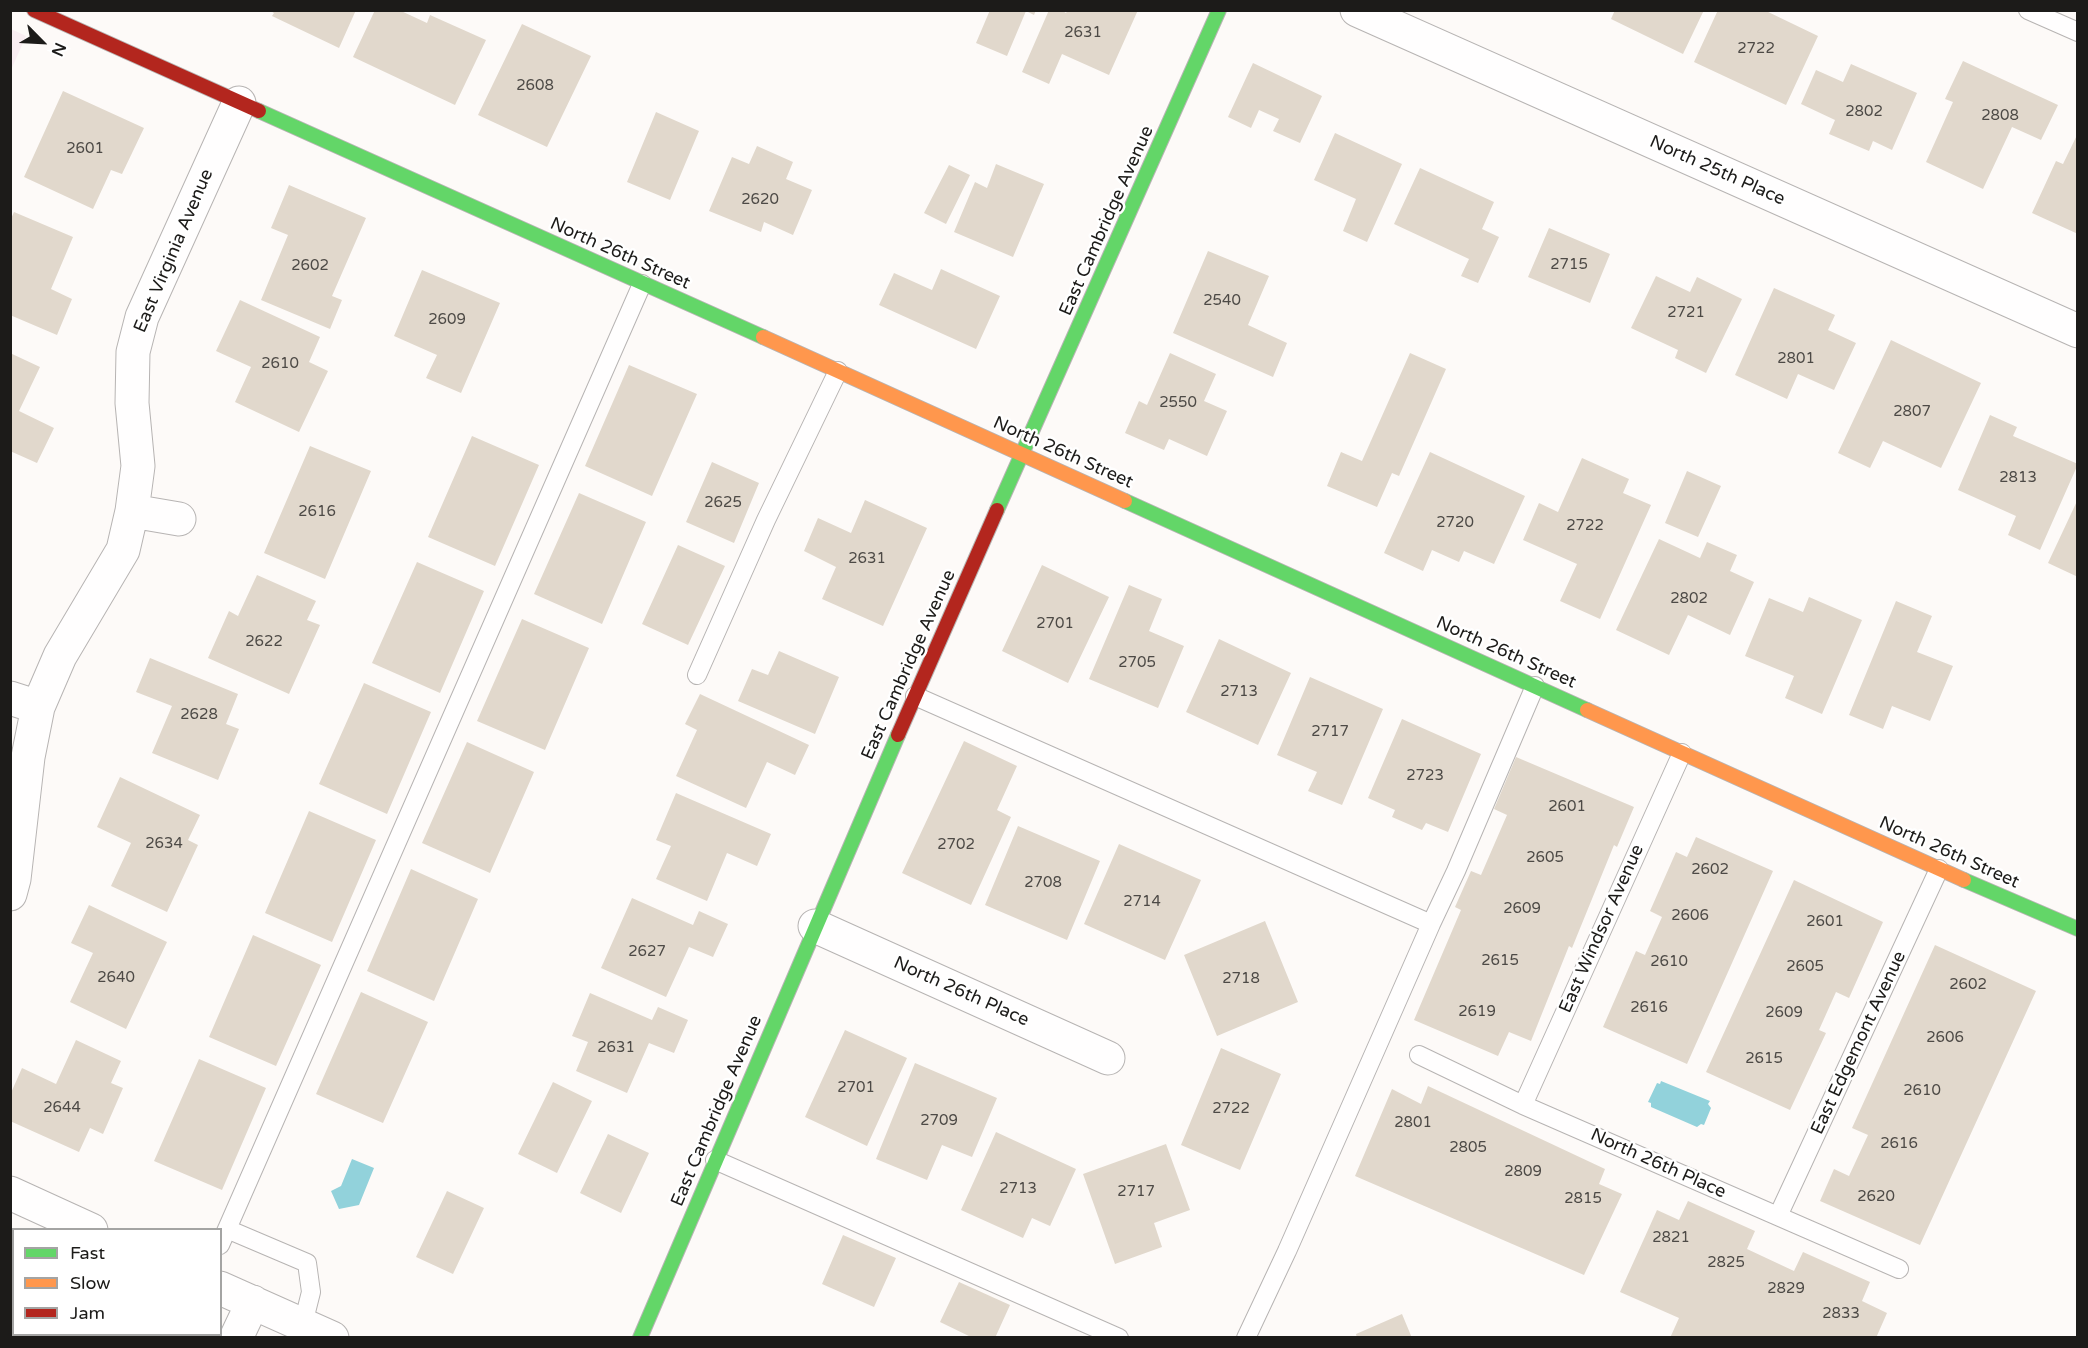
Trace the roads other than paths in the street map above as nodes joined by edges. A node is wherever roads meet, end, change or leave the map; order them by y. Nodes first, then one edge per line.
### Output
1 (34, 10) edge
2 (1219, 10) edge
3 (1358, 10) edge
4 (2028, 10) edge
5 (2078, 32) edge
6 (239, 103) junction
7 (642, 284) junction
8 (2078, 332) edge
9 (838, 371) junction
10 (1022, 454) junction
11 (132, 511) junction
12 (178, 519) dead end
13 (697, 675) dead end
14 (1535, 686) junction
15 (915, 696) junction
16 (24, 703) edge
17 (1682, 753) junction
18 (1939, 869) junction
19 (10, 894) edge
20 (1431, 924) junction
21 (815, 926) junction
22 (2078, 929) edge
23 (1419, 1055) dead end
24 (1108, 1058) dead end
25 (1523, 1105) junction
26 (715, 1160) junction
27 (10, 1193) edge
28 (1778, 1216) junction
29 (88, 1228) edge
30 (224, 1237) edge
31 (1899, 1269) dead end
32 (222, 1289) edge
33 (253, 1302) junction
34 (303, 1324) junction
35 (236, 1338) edge
36 (332, 1338) edge
37 (640, 1338) edge
38 (1119, 1338) edge
39 (1246, 1338) edge

1 - 6 street, North 26th Street
2 - 10 street, East Cambridge Avenue
3 - 8 street, North 25th Place
4 - 5 lane
6 - 7 street, North 26th Street
6 - 11 street, East Virginia Avenue
7 - 9 street, North 26th Street
7 - 30 lane
9 - 10 street, North 26th Street
9 - 13 lane
10 - 14 street, North 26th Street
10 - 15 street, East Cambridge Avenue
11 - 12 street
11 - 16 street, East Virginia Avenue
14 - 17 street, North 26th Street
14 - 20 lane
15 - 20 lane
15 - 21 street, East Cambridge Avenue
16 - 19 street, East Virginia Avenue
17 - 18 street, North 26th Street
17 - 25 lane, East Windsor Avenue
18 - 22 street, North 26th Street
18 - 28 lane, East Edgemont Avenue
20 - 39 lane
21 - 24 street, North 26th Place
21 - 26 street, East Cambridge Avenue
23 - 25 lane, North 26th Place
25 - 28 lane, North 26th Place
26 - 37 street, East Cambridge Avenue
26 - 38 lane
27 - 29 street
28 - 31 lane, North 26th Place
30 - 34 lane
32 - 33 street
33 - 34 street
33 - 35 street
34 - 36 street

